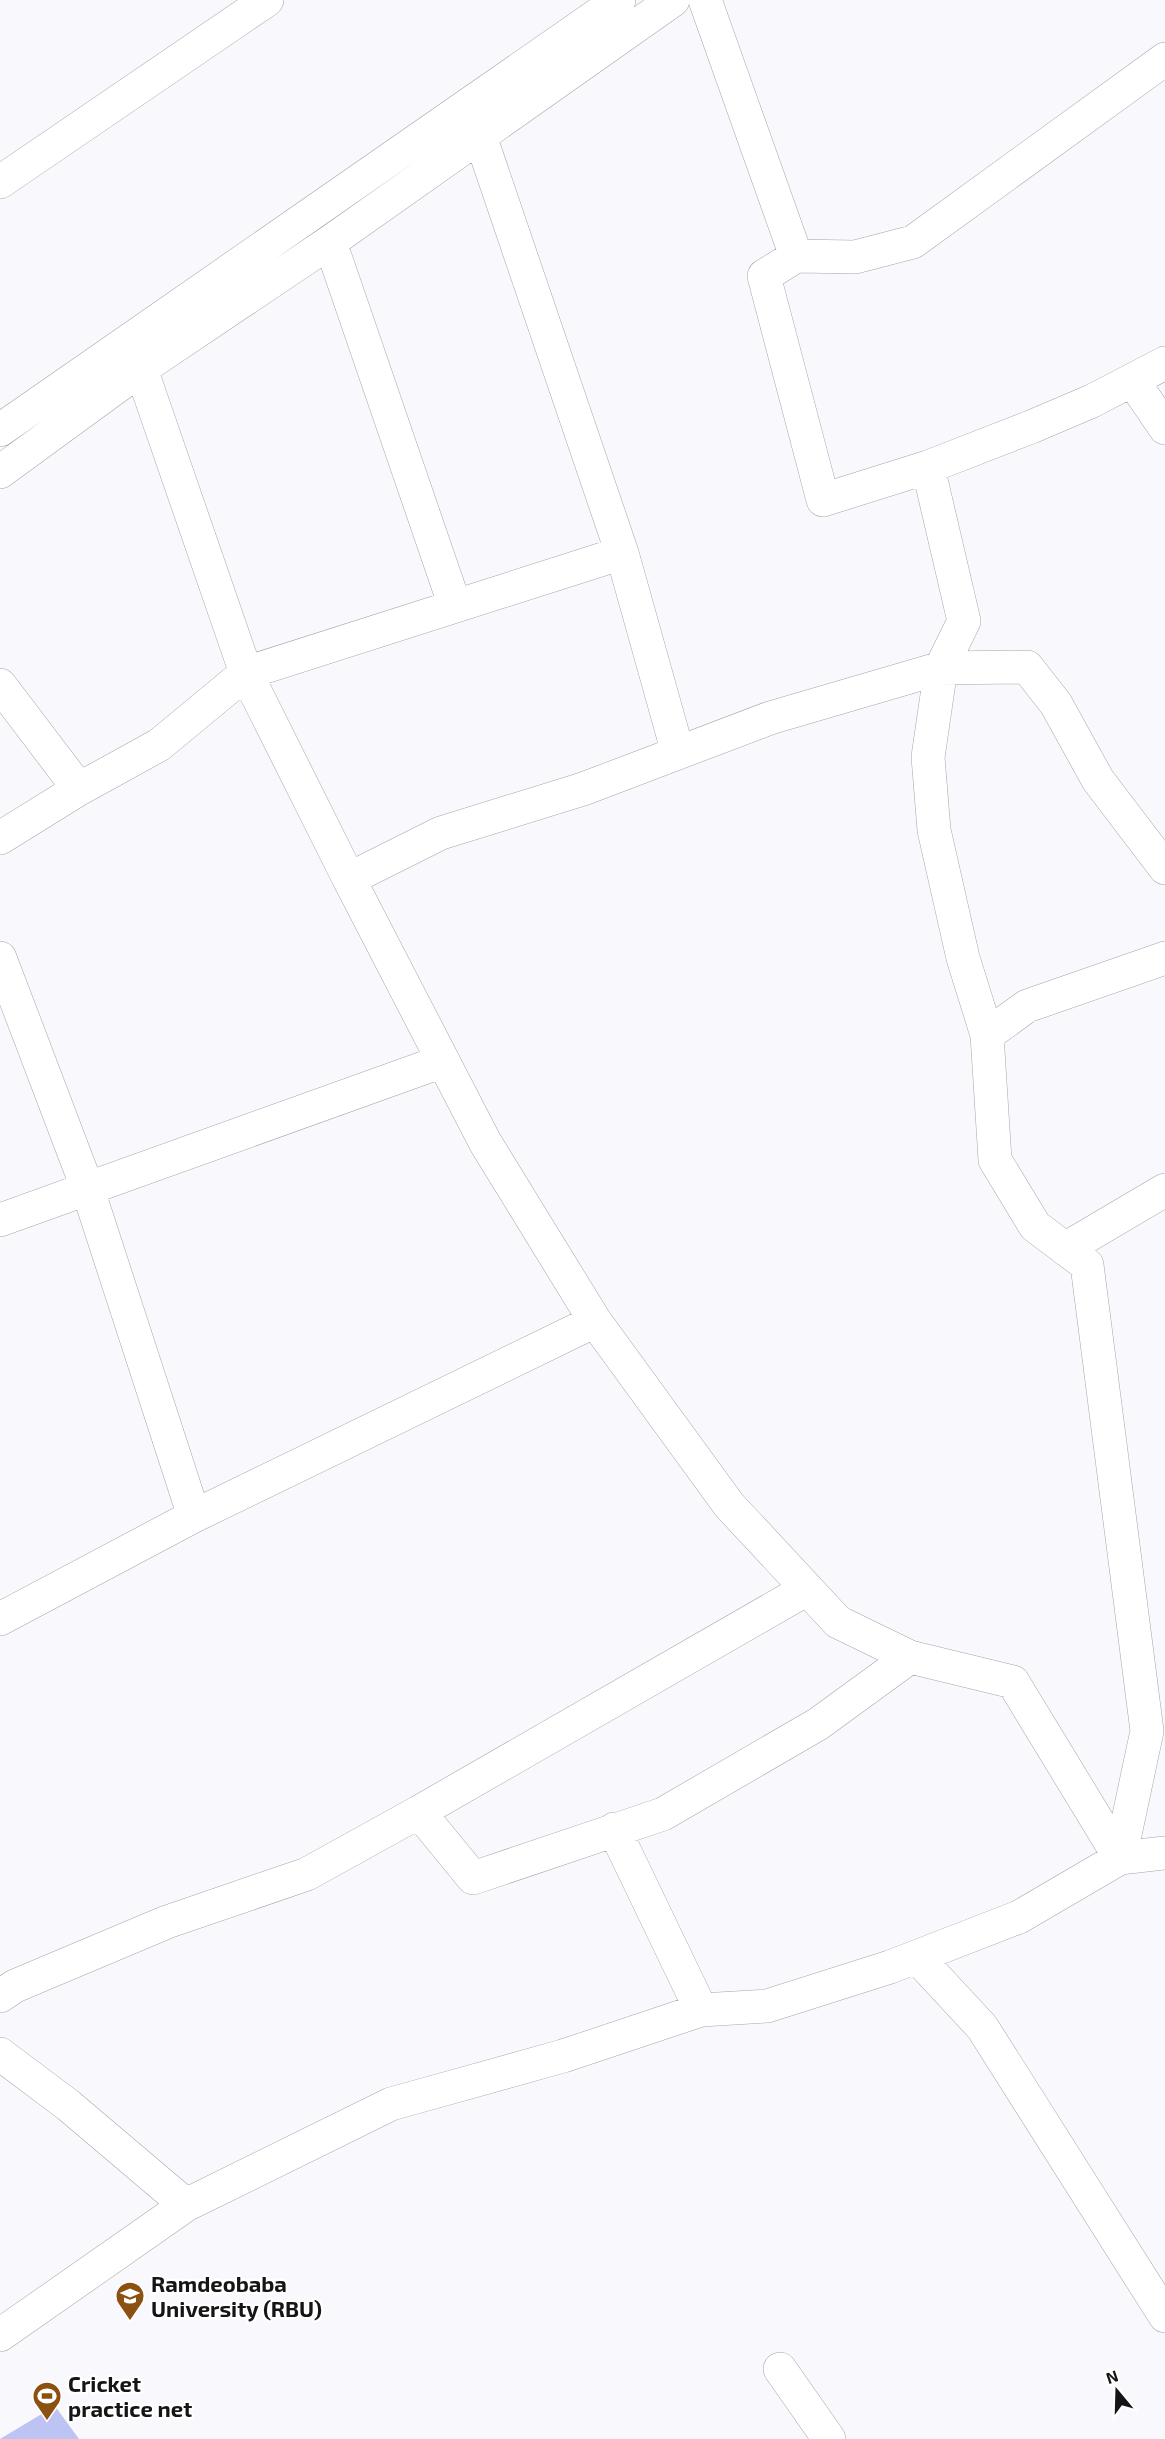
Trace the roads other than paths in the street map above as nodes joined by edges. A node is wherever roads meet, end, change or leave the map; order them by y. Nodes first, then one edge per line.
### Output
1 (267, 0) edge
2 (618, 0) edge
3 (673, 0) edge
4 (705, 0) edge
5 (1165, 59) edge
6 (480, 136) junction
7 (0, 182) edge
8 (330, 242) junction
9 (796, 256) junction
10 (134, 355) junction
11 (1165, 363) edge
12 (1133, 381) junction
13 (1165, 428) edge
14 (0, 430) edge
15 (928, 467) junction
16 (0, 472) edge
17 (622, 553) junction
18 (455, 606) junction
19 (941, 668) junction
20 (246, 673) junction
21 (0, 685) edge
22 (678, 753) junction
23 (80, 789) junction
24 (0, 838) edge
25 (1165, 868) edge
26 (349, 879) junction
27 (0, 958) edge
28 (1165, 958) edge
29 (987, 1035) junction
30 (443, 1061) junction
31 (87, 1187) junction
32 (1165, 1190) edge
33 (0, 1220) edge
34 (1065, 1249) junction
35 (595, 1321) junction
36 (194, 1516) junction
37 (807, 1589) junction
38 (0, 1619) edge
39 (910, 1657) junction
40 (419, 1812) junction
41 (614, 1829) junction
42 (1165, 1853) edge
43 (1120, 1858) junction
44 (917, 1957) junction
45 (0, 1996) edge
46 (701, 2010) junction
47 (0, 2054) edge
48 (186, 2205) junction
49 (1165, 2316) edge
50 (0, 2335) edge
51 (780, 2369) dead end
52 (829, 2439) edge

1 - 7 street
2 - 10 street
3 - 6 street
4 - 9 street
5 - 9 street
6 - 8 street
6 - 17 street
8 - 10 street
8 - 18 street
9 - 15 street
10 - 14 street
10 - 16 street
10 - 20 street
11 - 12 street
12 - 13 street
12 - 15 street
15 - 19 street
17 - 18 street
17 - 22 street
18 - 20 street
19 - 22 street
19 - 25 street
19 - 29 street
20 - 23 street
20 - 26 street
21 - 23 street
22 - 26 street
23 - 24 street
26 - 30 street
27 - 31 street
28 - 29 street
29 - 34 street
30 - 31 street
30 - 35 street
31 - 33 street
31 - 36 street
32 - 34 street
34 - 43 street
35 - 36 street
35 - 37 street
36 - 38 street
37 - 39 street
37 - 40 street
39 - 41 street
39 - 43 street
40 - 41 street
40 - 45 street
41 - 46 street
42 - 43 street
43 - 44 street
44 - 46 street
44 - 49 street
46 - 48 street
47 - 48 street
48 - 50 street
51 - 52 street

